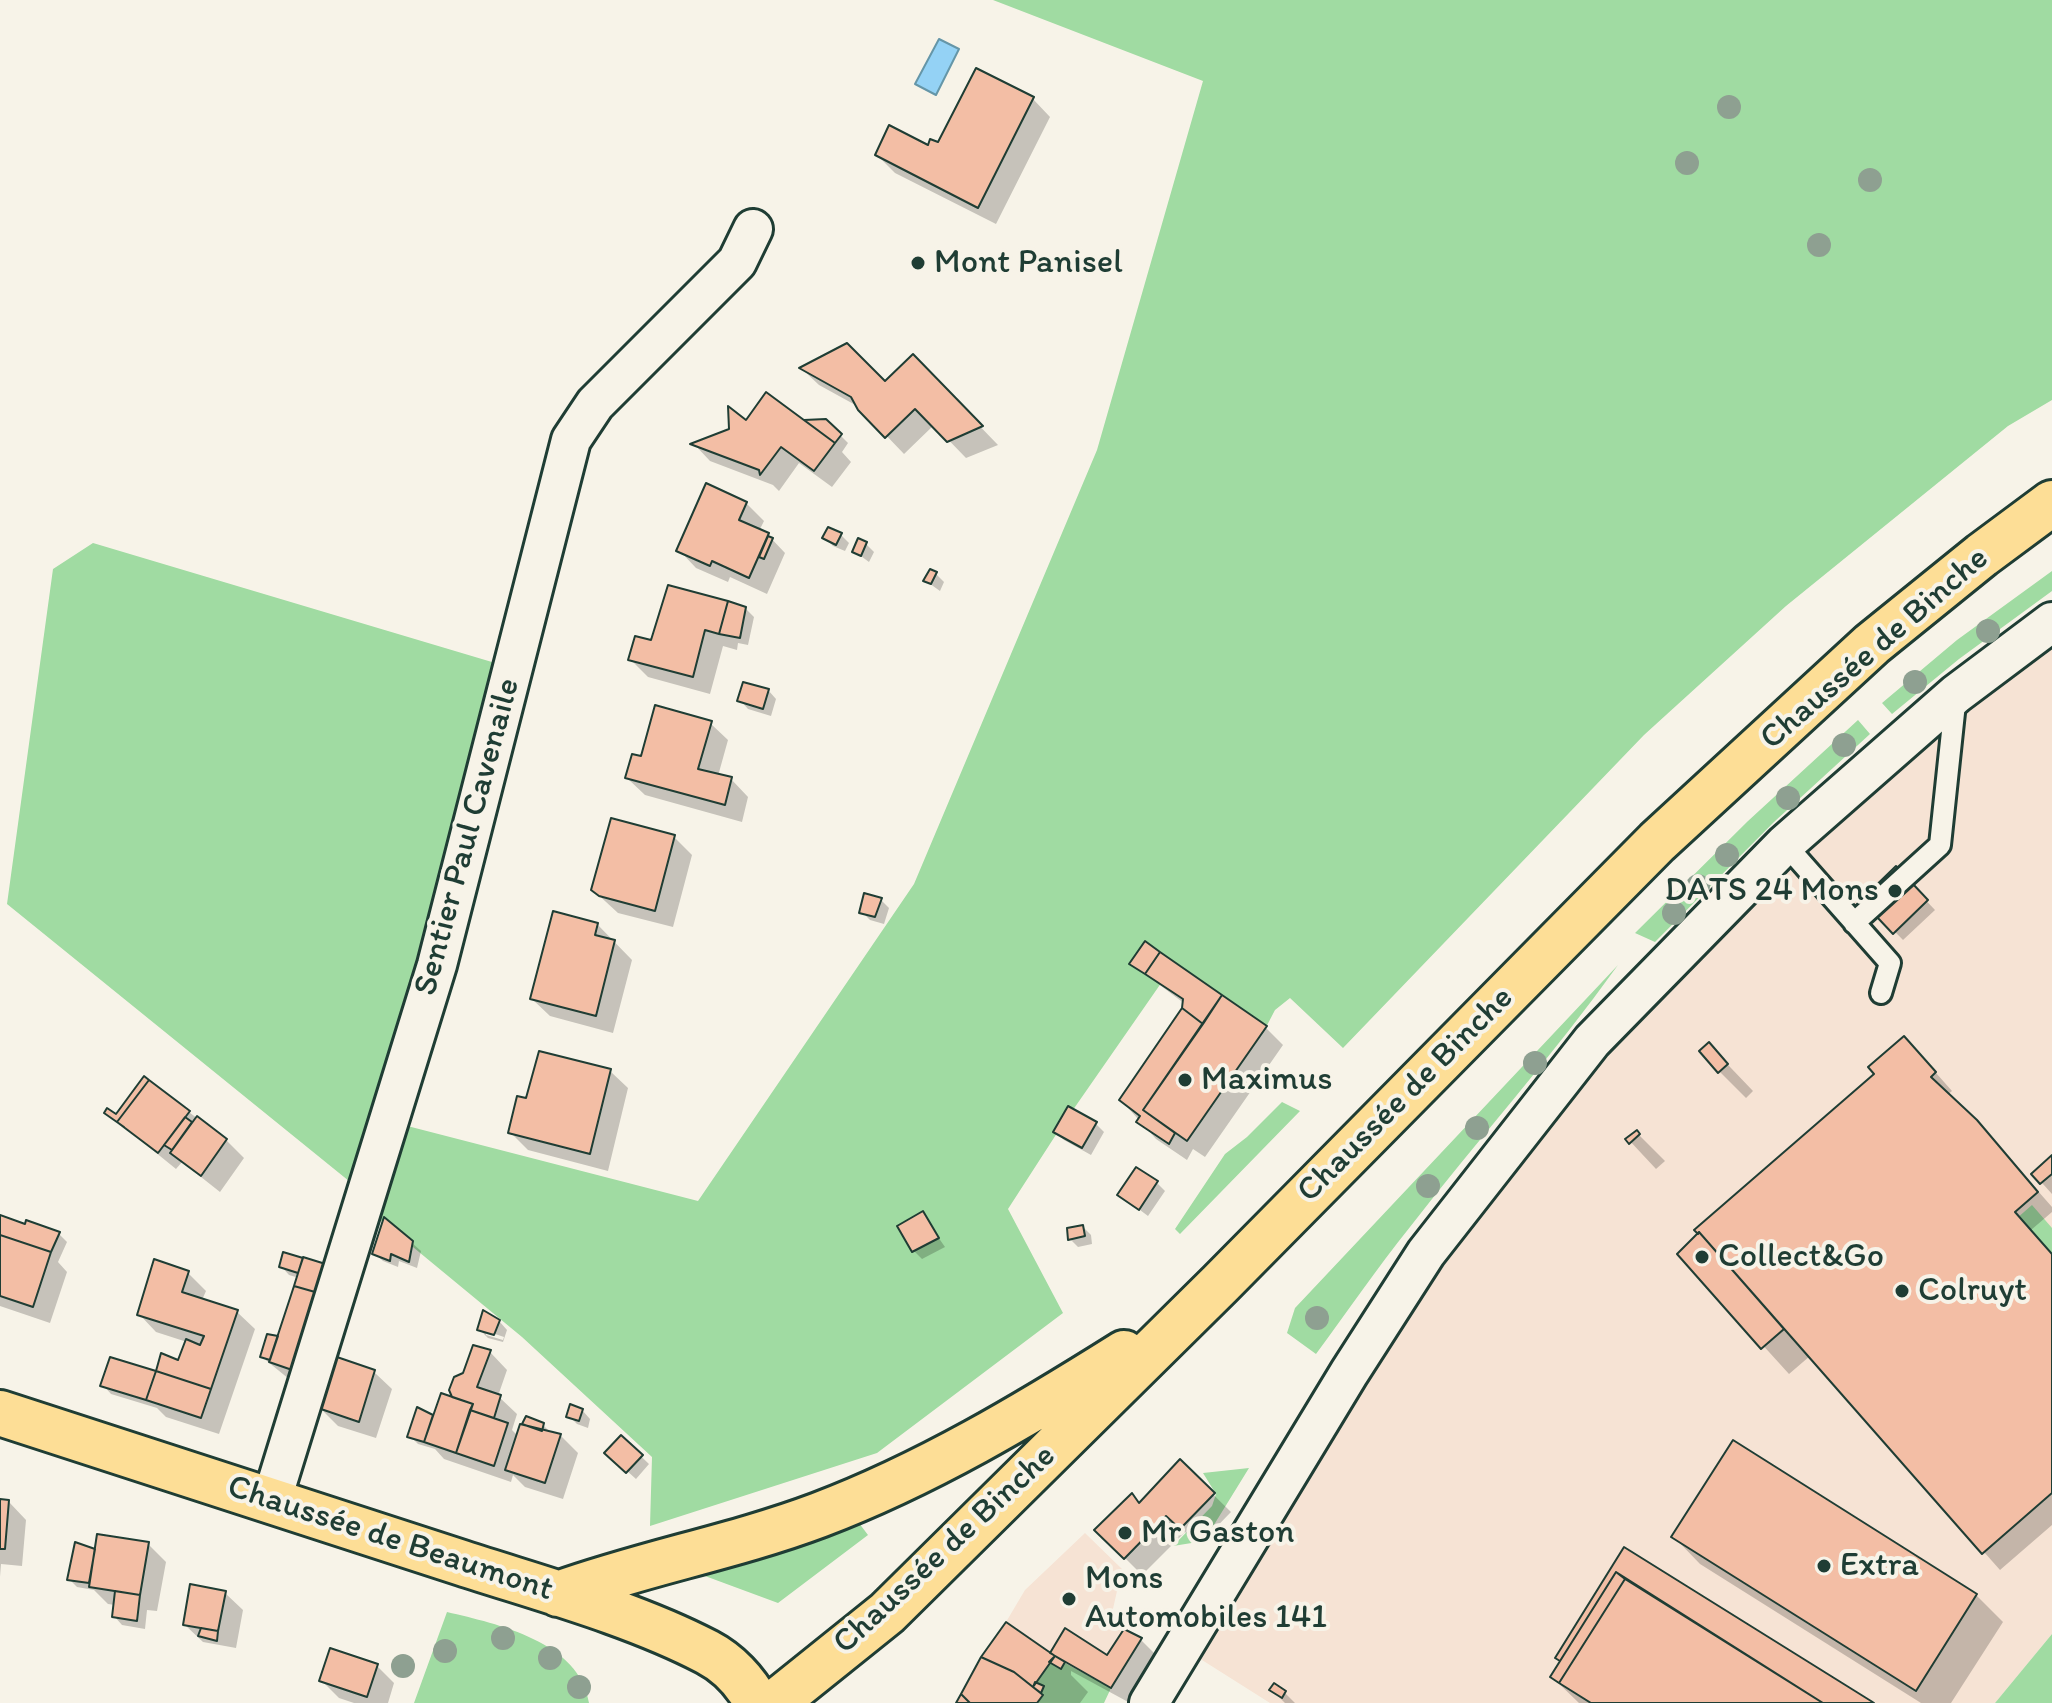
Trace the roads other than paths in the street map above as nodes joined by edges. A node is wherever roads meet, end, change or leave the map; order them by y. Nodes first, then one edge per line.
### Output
1 (753, 229) dead end
2 (2052, 503) edge
3 (2052, 622) edge
4 (1956, 694) junction
5 (1785, 844) junction
6 (1854, 923) junction
7 (1881, 993) dead end
8 (1197, 1306) junction
9 (0, 1413) edge
10 (272, 1499) junction
11 (558, 1594) junction
12 (757, 1703) edge
13 (775, 1703) edge
14 (1149, 1703) edge

1 - 10 street, Sentier Paul Cavenaile
2 - 8 main road, Chaussée de Binche
3 - 4 street
4 - 5 street
4 - 6 lane
5 - 6 lane
5 - 14 street
6 - 7 lane
8 - 11 main road
8 - 13 main road, Chaussée de Binche
9 - 10 main road, Chaussée de Beaumont
10 - 11 main road, Chaussée de Beaumont
11 - 12 main road, Chaussée de Beaumont

